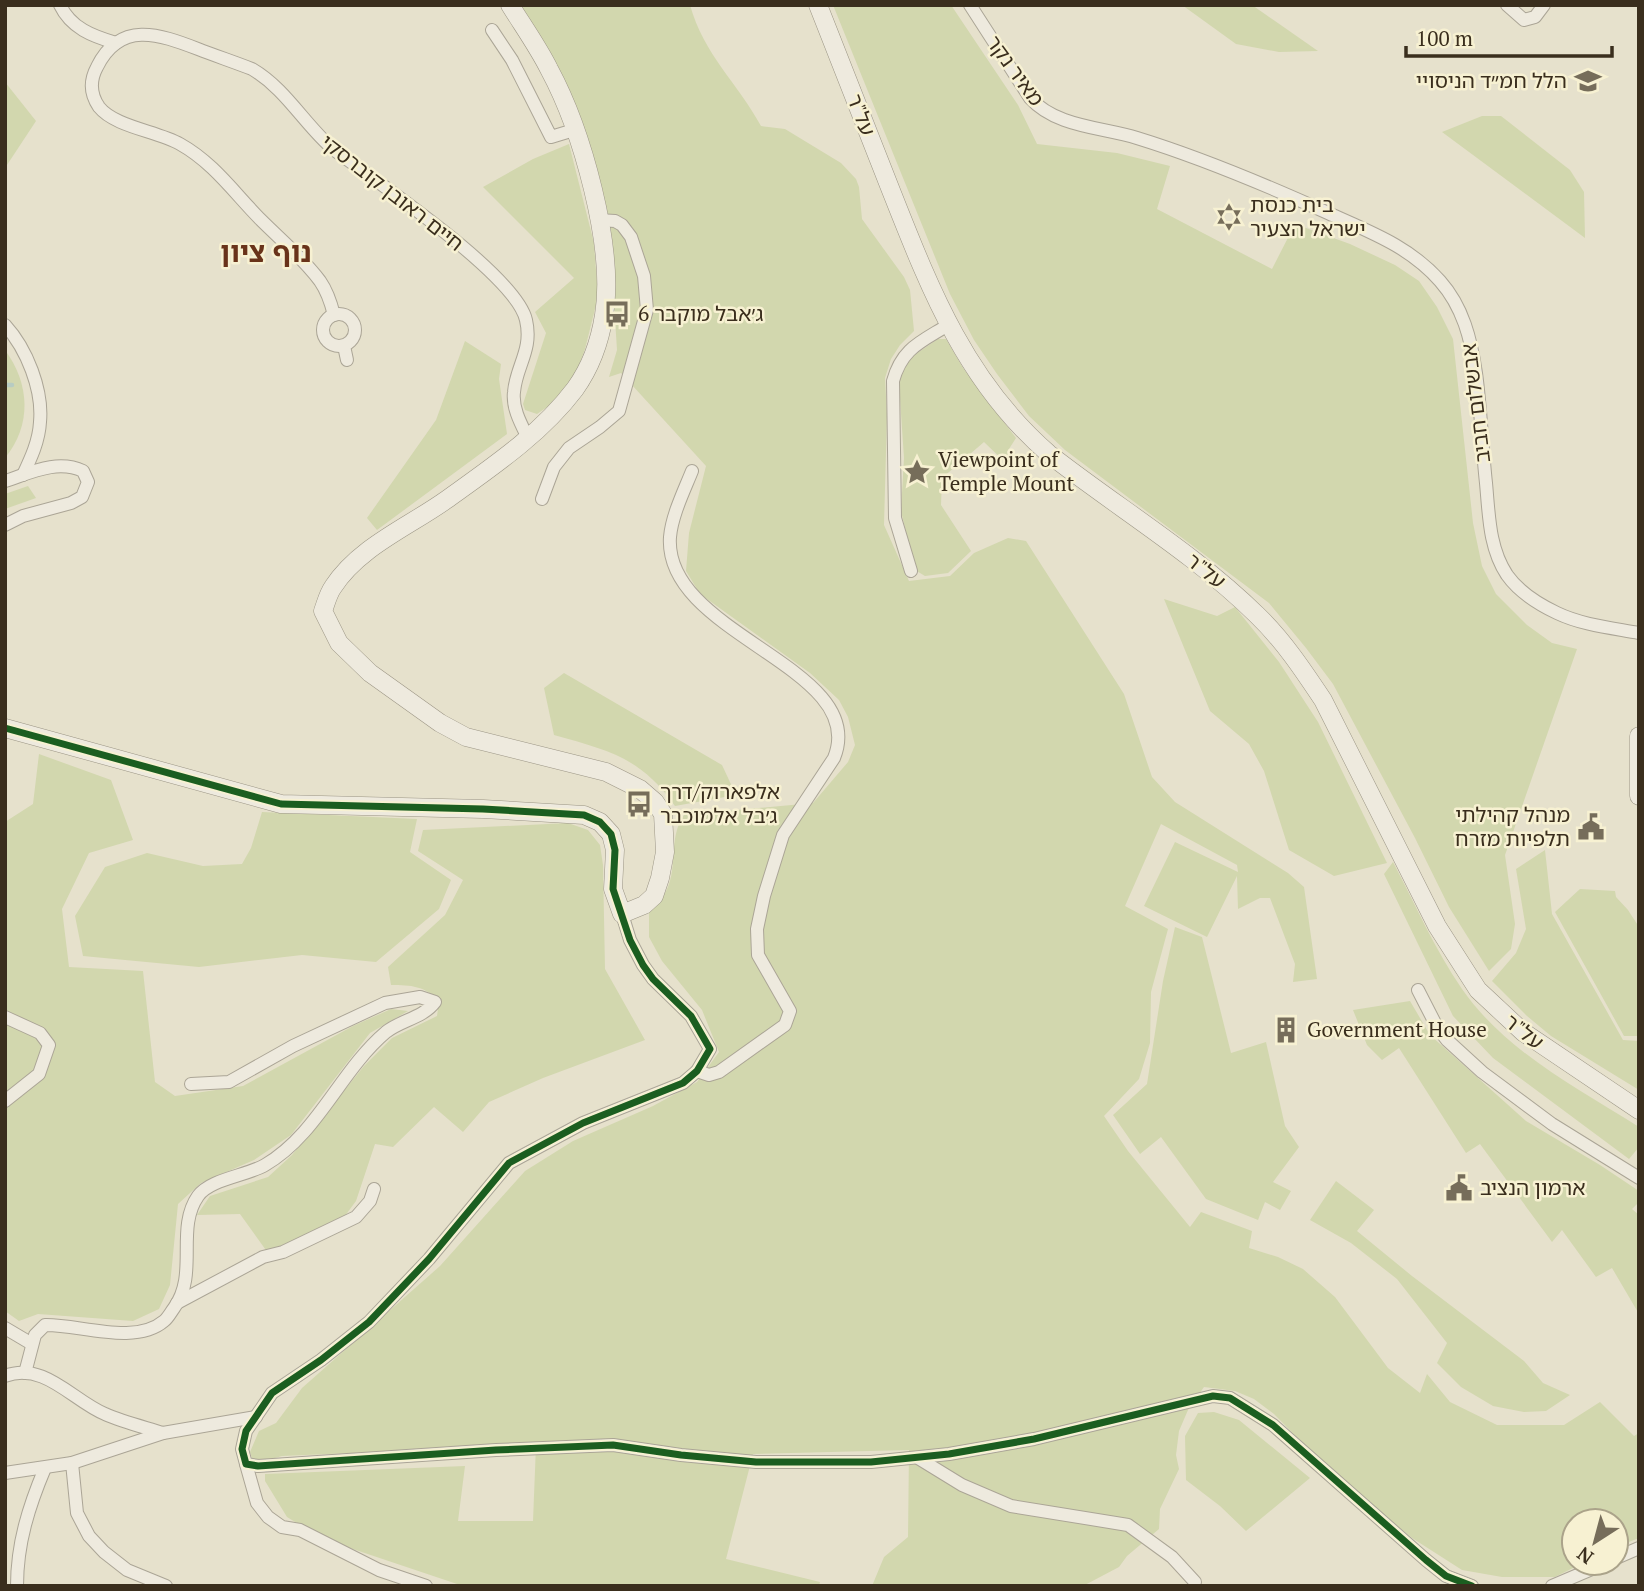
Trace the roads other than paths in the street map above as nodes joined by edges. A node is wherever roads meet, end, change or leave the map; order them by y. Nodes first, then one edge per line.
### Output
1 (60, 5) edge
2 (510, 5) edge
3 (818, 5) edge
4 (970, 5) edge
5 (1507, 5) edge
6 (1544, 5) edge
7 (492, 30) dead end
8 (116, 43) junction
9 (574, 130) junction
10 (1154, 143) joint
11 (598, 220) junction
12 (334, 315) junction
13 (5, 325) edge
14 (948, 325) junction
15 (344, 346) junction
16 (347, 360) dead end
17 (528, 438) junction
18 (692, 471) dead end
19 (23, 475) junction
20 (5, 481) edge
21 (542, 499) dead end
22 (5, 525) edge
23 (911, 571) dead end
24 (1639, 634) edge
25 (5, 728) edge
26 (1639, 736) edge
27 (1639, 796) edge
28 (622, 914) junction
29 (1418, 990) dead end
30 (5, 1017) edge
31 (697, 1071) junction
32 (191, 1084) dead end
33 (5, 1101) edge
34 (1639, 1110) edge
35 (1639, 1178) edge
36 (374, 1189) dead end
37 (177, 1304) junction
38 (5, 1328) edge
39 (32, 1344) junction
40 (25, 1373) junction
41 (5, 1376) edge
42 (256, 1417) junction
43 (163, 1433) junction
44 (918, 1458) junction
45 (72, 1463) junction
46 (246, 1464) junction
47 (45, 1468) junction
48 (5, 1473) edge
49 (1573, 1577) edge
50 (1195, 1582) dead end
51 (17, 1586) edge
52 (166, 1586) edge
53 (426, 1586) edge
54 (1472, 1586) edge
55 (1552, 1586) edge

1 - 8 street
2 - 9 street
3 - 14 street, על"ר
4 - 10 street, מאיר נקר
5 - 6 street
7 - 9 street
8 - 12 street
8 - 17 street, חיים ראובן קוברסקי
9 - 11 street
10 - 24 street, אבשלום חביב
11 - 17 street
11 - 21 street
12 - 15 street
12 - 15 street
13 - 19 street
14 - 23 street
14 - 34 street, על"ר
15 - 16 street
17 - 28 street
18 - 31 street
19 - 20 street
19 - 22 street
25 - 28 street
26 - 27 street
28 - 31 street
29 - 35 street
30 - 33 street
31 - 42 street
32 - 37 street
36 - 37 street
37 - 39 street
38 - 39 street
39 - 40 street
40 - 41 street
40 - 43 street
42 - 43 street
42 - 46 street
43 - 45 street
44 - 46 street
44 - 50 street
44 - 54 street
45 - 47 street
45 - 52 street
46 - 53 street
47 - 48 street
47 - 51 street
49 - 55 street

